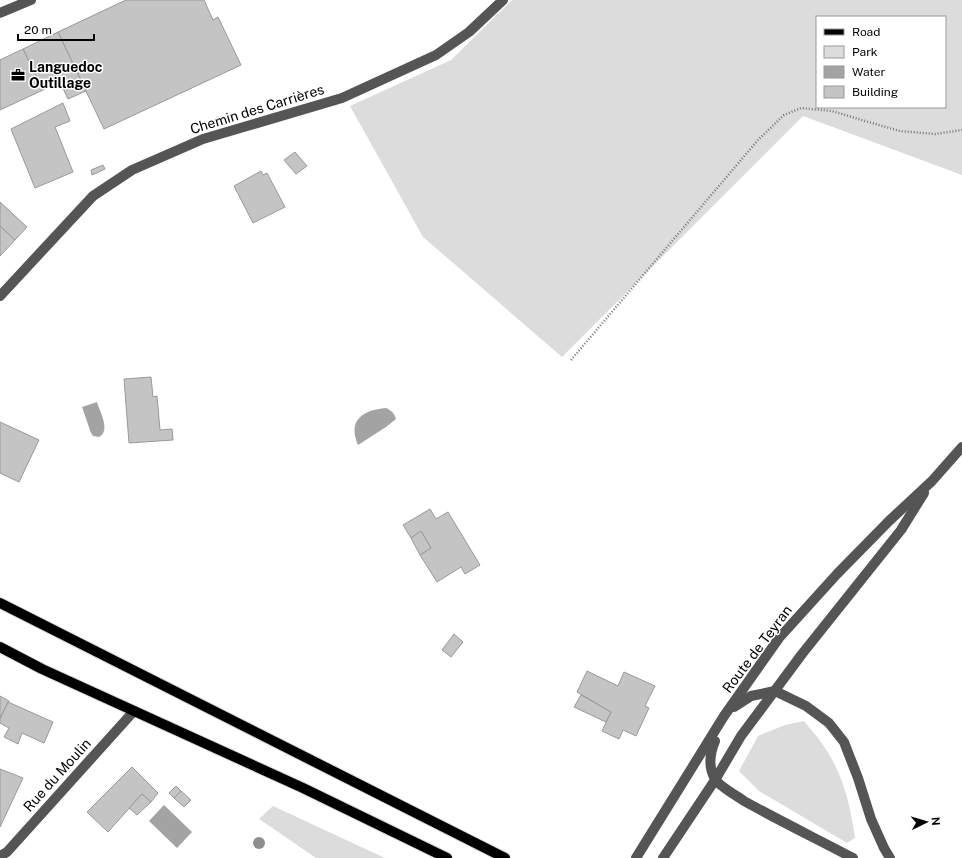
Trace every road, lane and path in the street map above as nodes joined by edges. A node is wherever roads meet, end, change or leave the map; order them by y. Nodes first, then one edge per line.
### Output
1 (31, 0) edge
2 (503, 0) edge
3 (0, 13) edge
4 (962, 130) edge
5 (0, 296) edge
6 (571, 360) dead end
7 (962, 447) edge
8 (932, 482) junction
9 (0, 603) edge
10 (0, 647) edge
11 (775, 691) junction
12 (134, 710) junction
13 (724, 716) junction
14 (715, 780) junction
15 (0, 856) edge
16 (447, 858) edge
17 (505, 858) edge
18 (636, 858) edge
19 (663, 858) edge
20 (853, 858) edge
21 (890, 858) edge

1 - 3 street
2 - 5 street, Chemin des Carrières
4 - 6 path
7 - 8 street, Route de Teyran
8 - 11 street, Route de Teyran
8 - 13 street, Route de Teyran
9 - 17 main road
10 - 12 main road
11 - 13 street
11 - 14 street, Route de Teyran
11 - 21 street
12 - 15 street, Rue du Moulin
12 - 16 main road
13 - 14 street
13 - 18 street, Route de Teyran
14 - 19 street, Route de Teyran
14 - 20 street

